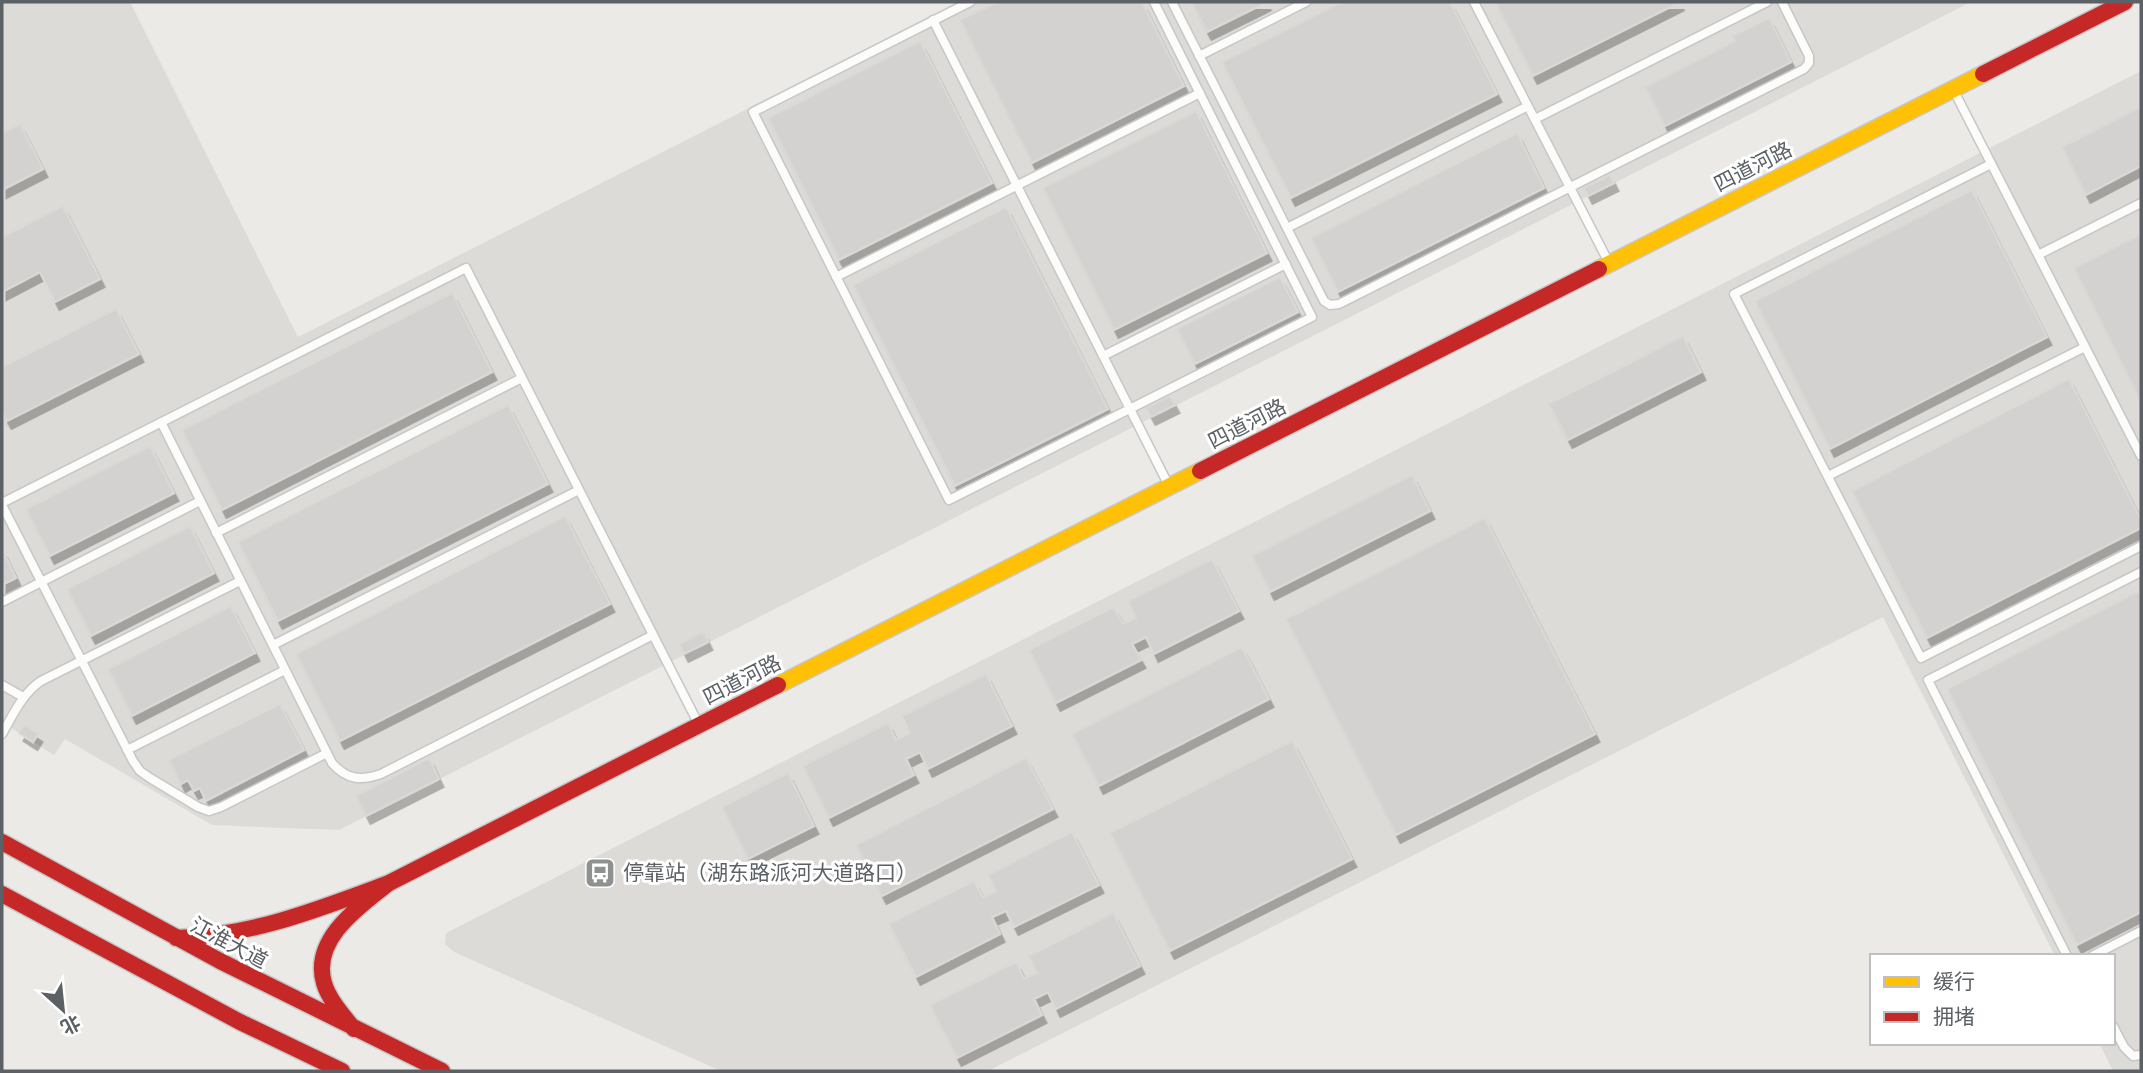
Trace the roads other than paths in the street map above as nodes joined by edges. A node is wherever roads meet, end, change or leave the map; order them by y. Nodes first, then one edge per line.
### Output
1 (970, 2) edge
2 (1154, 2) edge
3 (1172, 2) edge
4 (1306, 2) edge
5 (1474, 2) edge
6 (1766, 2) edge
7 (1782, 2) edge
8 (2125, 2) edge
9 (933, 20) junction
10 (1199, 55) junction
11 (1953, 89) junction
12 (1200, 93) junction
13 (1528, 106) junction
14 (1535, 119) junction
15 (1991, 164) junction
16 (1017, 186) junction
17 (1570, 187) junction
18 (2141, 203) edge
19 (1287, 228) junction
20 (2038, 255) junction
21 (1286, 264) junction
22 (1609, 264) junction
23 (836, 277) junction
24 (2085, 346) junction
25 (1103, 356) junction
26 (523, 378) junction
27 (1130, 409) junction
28 (161, 422) junction
29 (2141, 456) edge
30 (1828, 476) junction
31 (1170, 487) junction
32 (579, 490) junction
33 (200, 501) junction
34 (2, 504) edge
35 (216, 533) junction
36 (2141, 547) edge
37 (2141, 572) edge
38 (240, 580) junction
39 (41, 582) junction
40 (2, 602) edge
41 (653, 635) junction
42 (273, 645) junction
43 (82, 660) junction
44 (285, 670) junction
45 (2, 685) edge
46 (23, 697) junction
47 (700, 726) junction
48 (2, 734) edge
49 (127, 750) junction
50 (327, 753) junction
51 (2, 842) edge
52 (389, 883) junction
53 (2, 894) edge
54 (2141, 931) edge
55 (174, 938) junction
56 (2066, 954) edge
57 (2096, 954) edge
58 (354, 1029) junction
59 (2115, 1030) edge
60 (2141, 1055) edge
61 (342, 1071) edge
62 (442, 1071) edge

1 - 9 lane
2 - 12 lane
3 - 10 lane
4 - 10 lane
5 - 13 lane
6 - 14 lane
7 - 17 lane
8 - 11 street, 四道河路
9 - 16 lane
9 - 23 lane
10 - 19 lane
11 - 15 lane
11 - 22 street, 四道河路
12 - 16 lane
12 - 21 lane
13 - 14 lane
13 - 19 lane
14 - 17 lane
15 - 20 lane
15 - 30 lane
16 - 23 lane
16 - 25 lane
17 - 19 lane
17 - 22 lane
18 - 20 lane
20 - 24 lane
21 - 25 lane
21 - 27 lane
22 - 31 street, 四道河路
23 - 27 lane
24 - 29 lane
24 - 30 lane
25 - 27 lane
26 - 28 lane
26 - 32 lane
26 - 35 lane
27 - 31 lane
28 - 33 lane
28 - 34 lane
30 - 36 lane
31 - 47 street, 四道河路
32 - 41 lane
32 - 42 lane
33 - 35 lane
33 - 39 lane
34 - 39 lane
35 - 38 lane
37 - 56 lane
38 - 42 lane
38 - 43 lane
39 - 40 lane
39 - 43 lane
41 - 47 lane
41 - 50 lane
42 - 44 lane
43 - 46 lane
43 - 49 lane
44 - 49 lane
44 - 50 lane
45 - 46 lane
46 - 48 lane
47 - 52 street, 四道河路
49 - 50 lane
51 - 55 street, 江淮大道
52 - 55 street
52 - 58 street
53 - 61 street
54 - 57 lane
55 - 58 street, 江淮大道
58 - 62 street, 江淮大道
59 - 60 lane

